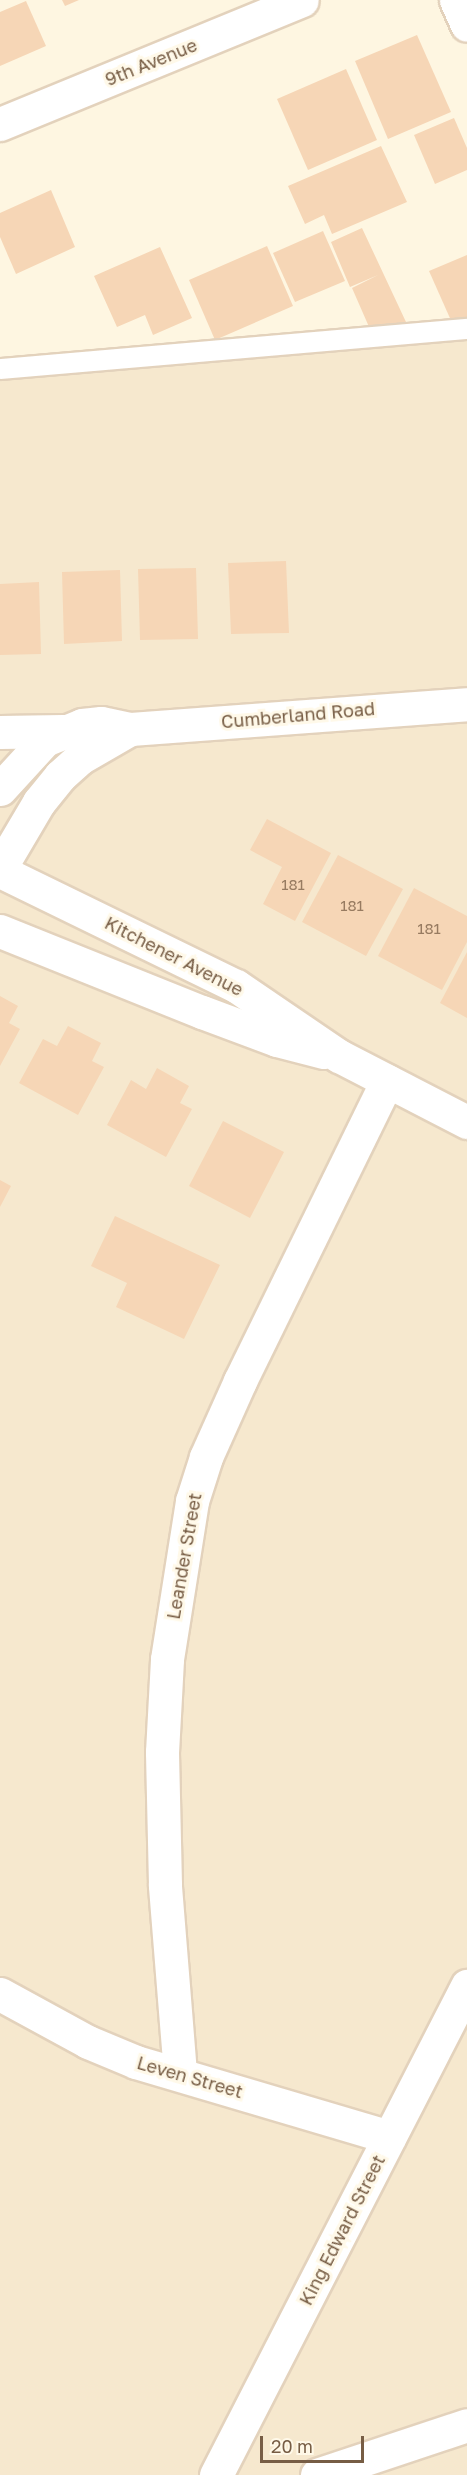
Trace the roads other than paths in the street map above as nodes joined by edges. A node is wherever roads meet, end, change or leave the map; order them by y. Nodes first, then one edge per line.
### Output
1 (302, 0) edge
2 (456, 0) edge
3 (467, 25) edge
4 (0, 124) edge
5 (467, 329) edge
6 (0, 369) edge
7 (467, 704) edge
8 (129, 729) junction
9 (63, 731) junction
10 (0, 732) edge
11 (0, 789) edge
12 (0, 869) edge
13 (0, 931) edge
14 (339, 1056) junction
15 (387, 1081) junction
16 (467, 1122) edge
17 (0, 1994) edge
18 (462, 2005) edge
19 (180, 2073) junction
20 (389, 2137) junction
21 (467, 2425) edge
22 (216, 2475) edge
23 (317, 2475) edge

1 - 4 street, 9th Avenue
2 - 3 street
5 - 6 lane
7 - 8 street, Cumberland Road
8 - 9 street, Cumberland Road
8 - 12 street, Cumberland Road
9 - 10 street
9 - 11 street, Cumberland Road
12 - 14 street, Kitchener Avenue
13 - 14 street, Kitchener Avenue
14 - 15 street, Kitchener Avenue
15 - 16 street, Kitchener Avenue
15 - 19 street, Leander Street
17 - 19 street, Leven Street
18 - 20 street, King Edward Street
19 - 20 street, Leven Street
20 - 22 street, King Edward Street
21 - 23 street

